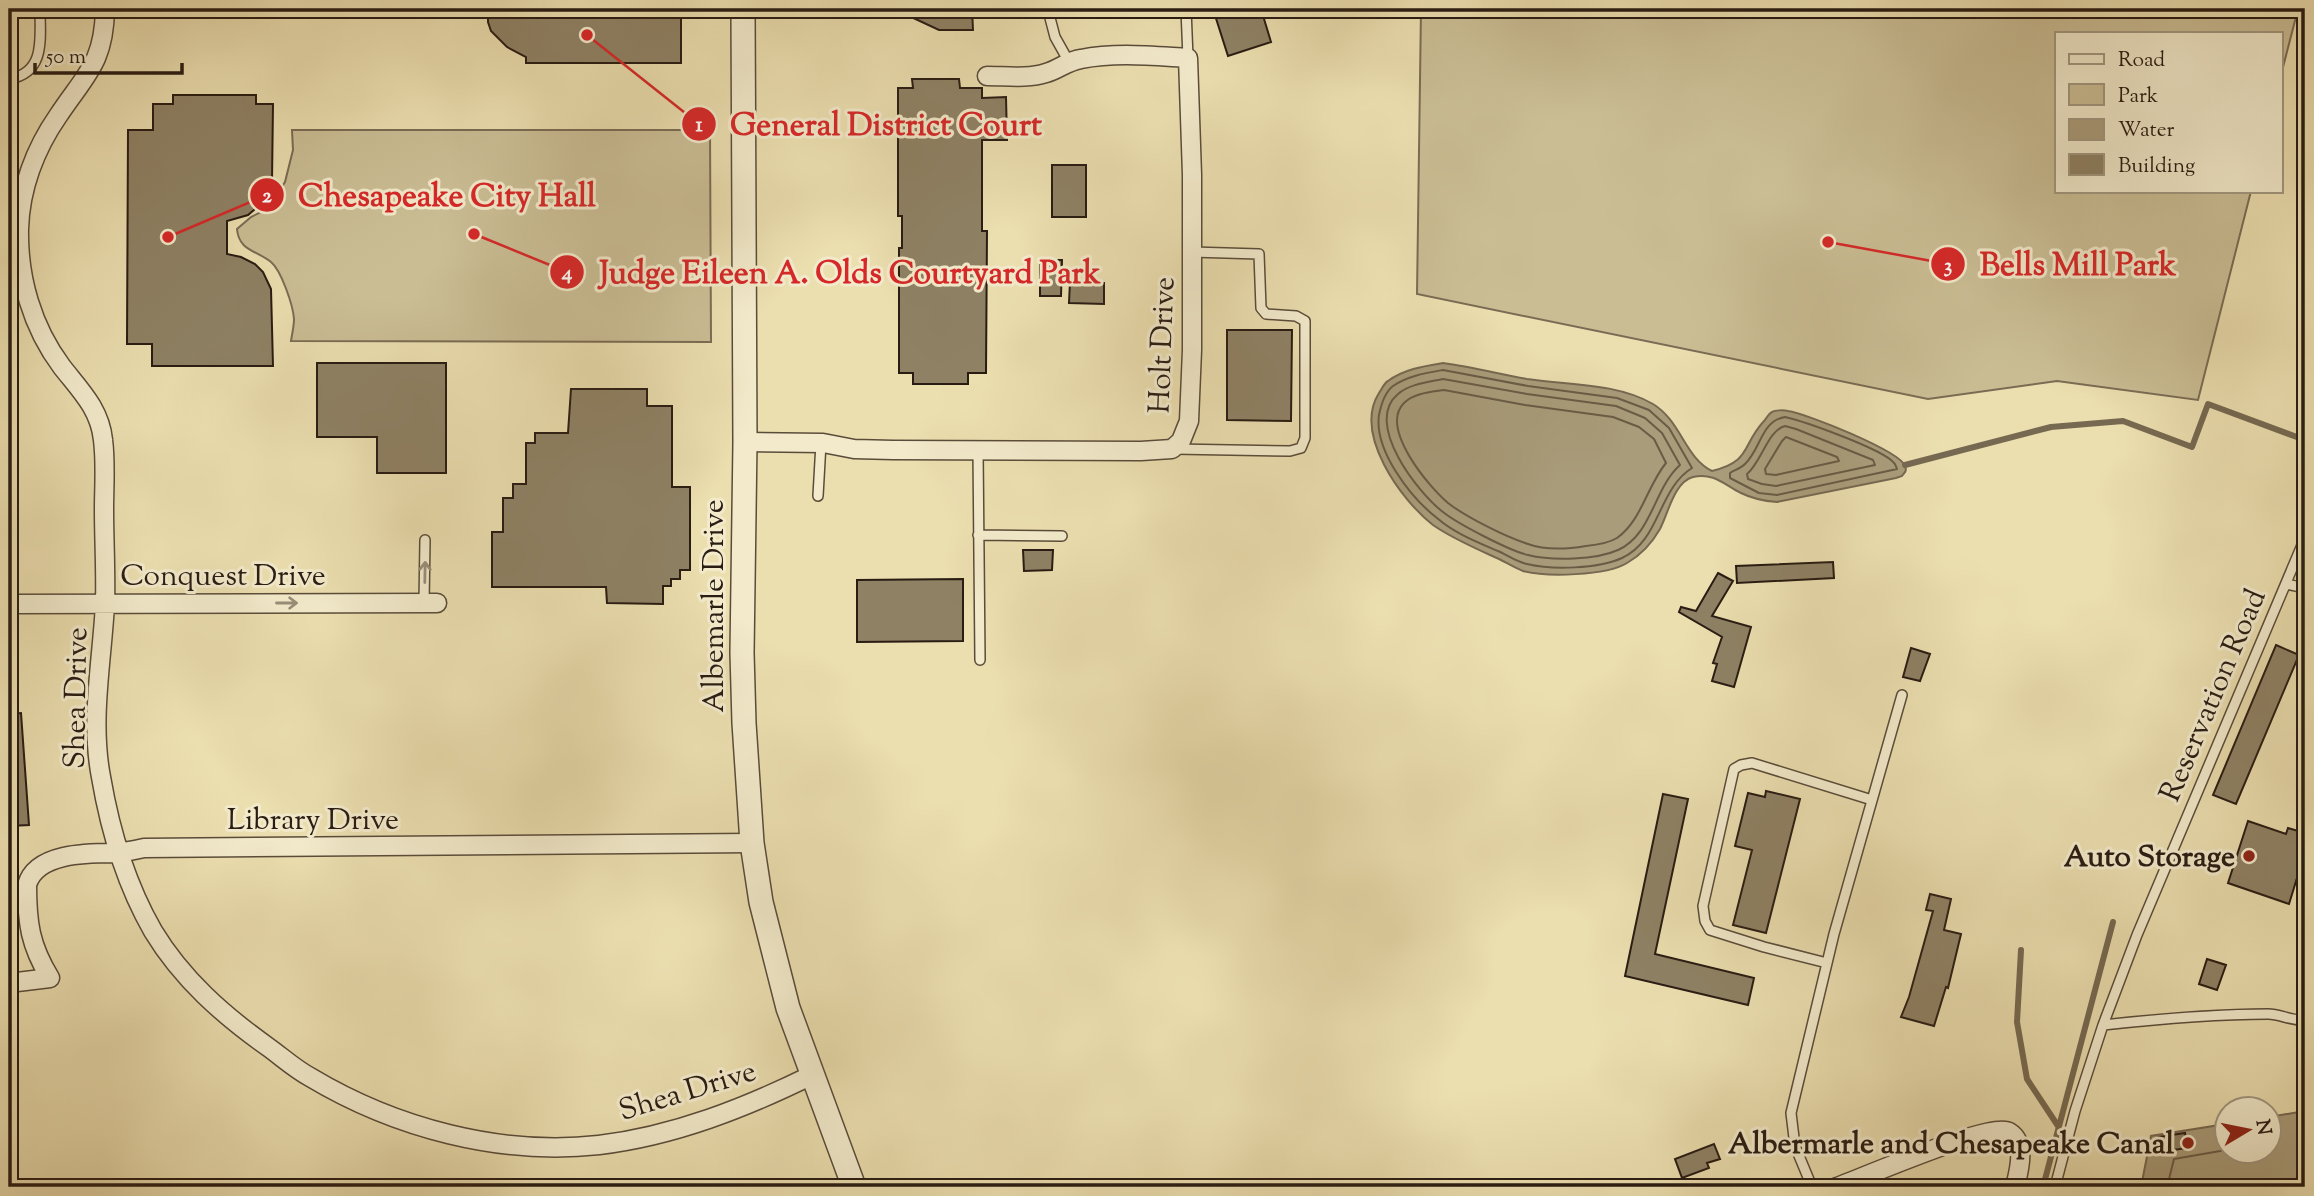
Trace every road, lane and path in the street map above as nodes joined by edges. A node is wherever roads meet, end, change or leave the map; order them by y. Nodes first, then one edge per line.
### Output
1 (40, 9) edge
2 (104, 9) edge
3 (743, 9) edge
4 (1186, 9) edge
5 (1049, 14) dead end
6 (1188, 58) junction
7 (1069, 62) junction
8 (987, 76) dead end
9 (9, 79) edge
10 (14, 213) edge
11 (1192, 252) junction
12 (15, 261) edge
13 (745, 442) junction
14 (821, 443) junction
15 (1172, 449) junction
16 (978, 451) junction
17 (818, 496) dead end
18 (978, 535) junction
19 (1062, 536) dead end
20 (2305, 538) edge
21 (425, 540) dead end
22 (2286, 584) junction
23 (2305, 588) edge
24 (105, 603) junction
25 (431, 603) joint
26 (9, 604) edge
27 (980, 660) dead end
28 (1902, 695) dead end
29 (1872, 800) junction
30 (752, 844) junction
31 (119, 853) junction
32 (1827, 963) junction
33 (9, 983) edge
34 (2305, 1020) edge
35 (2103, 1025) junction
36 (812, 1075) junction
37 (854, 1187) edge
38 (1812, 1187) edge
39 (1837, 1187) edge
40 (2015, 1187) edge
41 (2055, 1187) edge

1 - 9 lane
2 - 10 street, Shea Drive
3 - 13 street, Albemarle Drive
4 - 6 lane
5 - 7 lane
6 - 7 street
6 - 11 street, Holt Drive
7 - 8 street
10 - 12 street, Shea Drive
11 - 15 street, Holt Drive
11 - 15 lane
12 - 24 street, Shea Drive
13 - 14 street, Holt Drive
13 - 30 street, Albemarle Drive
14 - 16 street, Holt Drive
14 - 17 lane
15 - 16 street, Holt Drive
16 - 18 lane
18 - 19 lane
18 - 27 lane
20 - 22 lane, Reservation Road
25 -> 21 lane
22 - 23 lane
22 - 35 lane, Reservation Road
24 -> 25 street, Conquest Drive
24 - 26 street, Conquest Drive
24 - 31 street, Shea Drive
28 - 29 lane
29 - 32 lane
29 - 32 lane
30 - 31 street, Library Drive
30 - 36 street, Albemarle Drive
31 - 33 street, Library Drive
31 - 36 street, Shea Drive
32 - 38 lane
34 - 35 lane
35 - 41 lane, Reservation Road
36 - 37 street, Albemarle Drive
39 - 40 street

